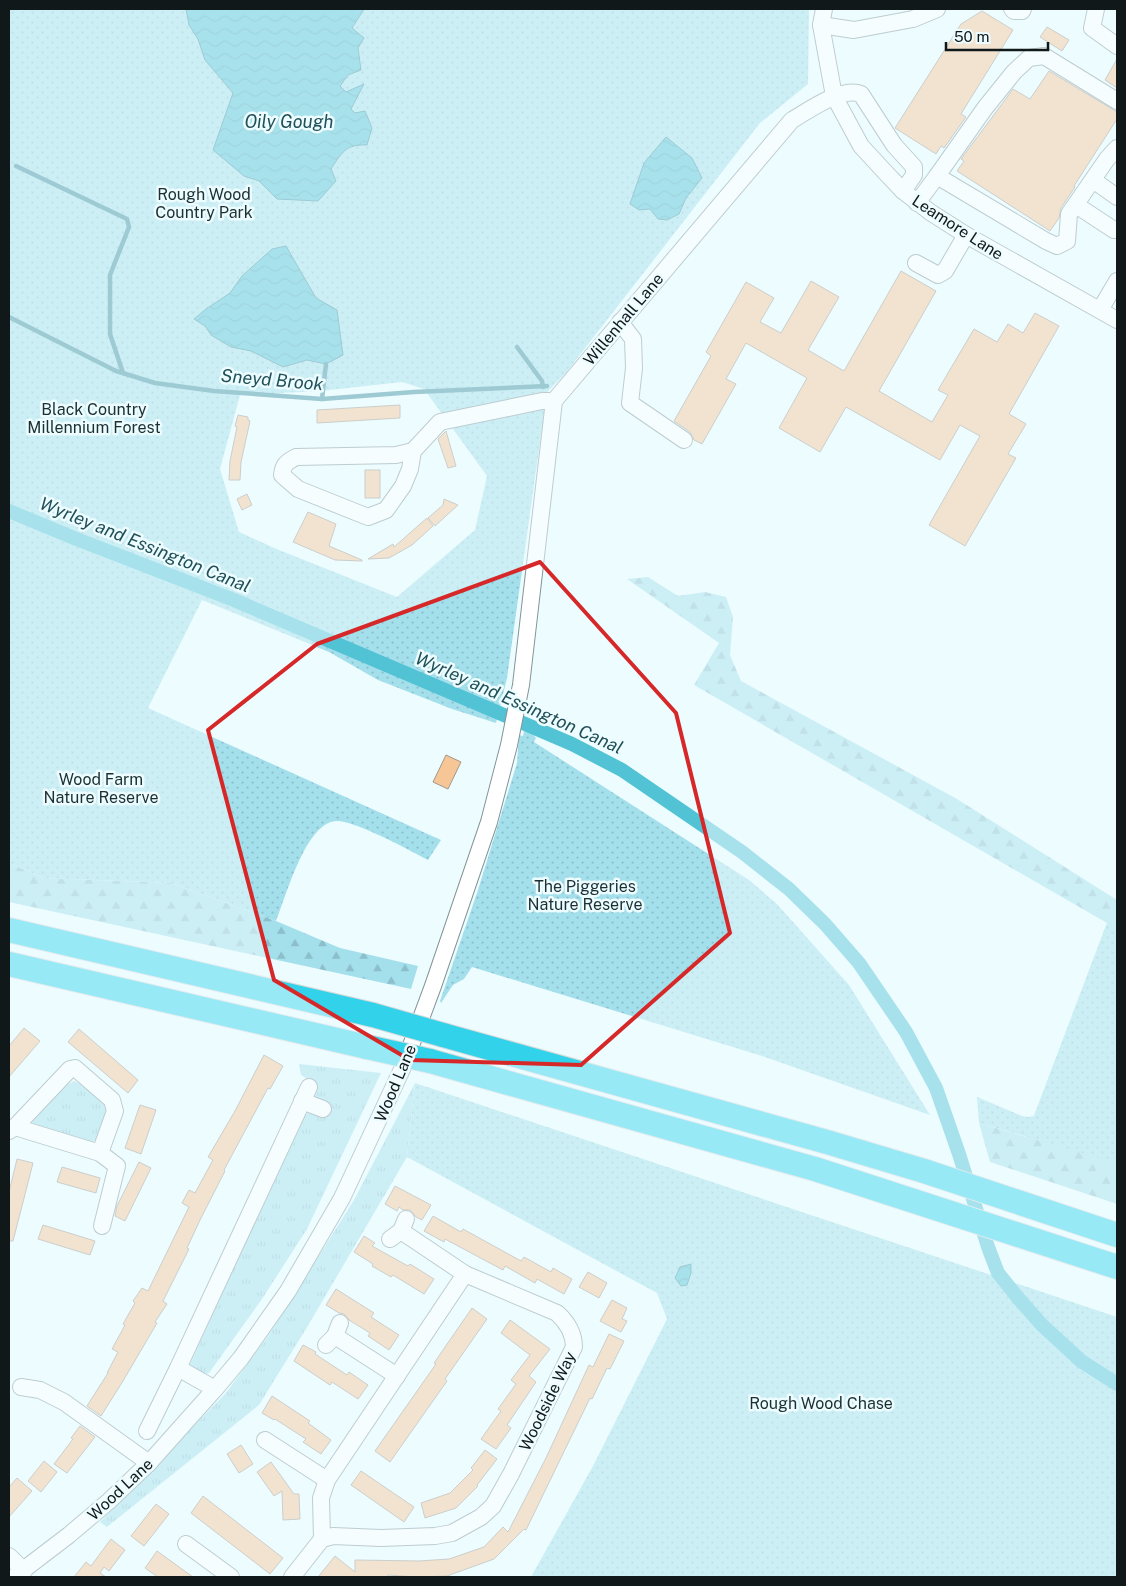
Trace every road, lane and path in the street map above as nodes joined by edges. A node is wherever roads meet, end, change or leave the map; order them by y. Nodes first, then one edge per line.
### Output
1 (937, 9) edge
2 (1012, 9) edge
3 (1023, 9) edge
4 (1096, 9) edge
5 (913, 14) edge
6 (823, 17) edge
7 (1117, 46) edge
8 (834, 96) junction
9 (1117, 101) edge
10 (1117, 148) edge
11 (937, 176) junction
12 (1092, 180) junction
13 (902, 191) junction
14 (1117, 197) edge
15 (918, 202) junction
16 (1076, 205) junction
17 (1114, 230) dead end
18 (966, 235) junction
19 (916, 263) dead end
20 (1117, 281) edge
21 (1100, 310) junction
22 (1117, 320) edge
23 (620, 322) junction
24 (554, 402) junction
25 (684, 440) dead end
26 (413, 450) junction
27 (9, 930) edge
28 (9, 964) edge
29 (323, 1109) dead end
30 (12, 1129) edge
31 (100, 1153) junction
32 (102, 1226) dead end
33 (399, 1230) dead end
34 (1117, 1235) edge
35 (1117, 1267) edge
36 (465, 1274) junction
37 (333, 1334) dead end
38 (178, 1368) junction
39 (397, 1376) junction
40 (21, 1387) dead end
41 (215, 1389) junction
42 (147, 1432) dead end
43 (264, 1439) dead end
44 (149, 1463) junction
45 (327, 1480) junction
46 (322, 1539) junction
47 (186, 1543) dead end
48 (9, 1556) edge
49 (19, 1574) edge
50 (231, 1577) edge
51 (292, 1577) edge

1 - 5 street
2 - 3 street
4 - 7 street
5 - 6 street
6 - 8 street
8 - 13 street, Leamore Lane
8 - 13 street
8 - 23 street, Willenhall Lane
9 - 11 street
10 - 12 street
11 - 15 street
11 - 16 street
12 - 14 street
12 - 16 street
13 - 15 street, Leamore Lane
15 - 18 street, Leamore Lane
16 - 17 street
18 - 19 street
18 - 21 street, Leamore Lane
20 - 21 street
21 - 22 street, Leamore Lane
23 - 24 street, Willenhall Lane
23 - 25 street
24 - 26 street
24 - 41 street, Wood Lane
26 - 26 street
27 - 34 highway, bridge
28 - 35 highway, bridge
29 - 38 street, Wood Lane
30 - 31 street
30 - 31 street
31 - 32 street
33 - 36 street
36 - 39 street
36 - 46 street, Woodside Way
37 - 39 street
38 - 41 street
38 - 42 street, Wood Lane
39 - 45 street
40 - 44 street
41 - 44 street, Wood Lane
43 - 45 street
44 - 49 street, Wood Lane
45 - 46 street
46 - 51 street
47 - 50 street
48 - 49 street

